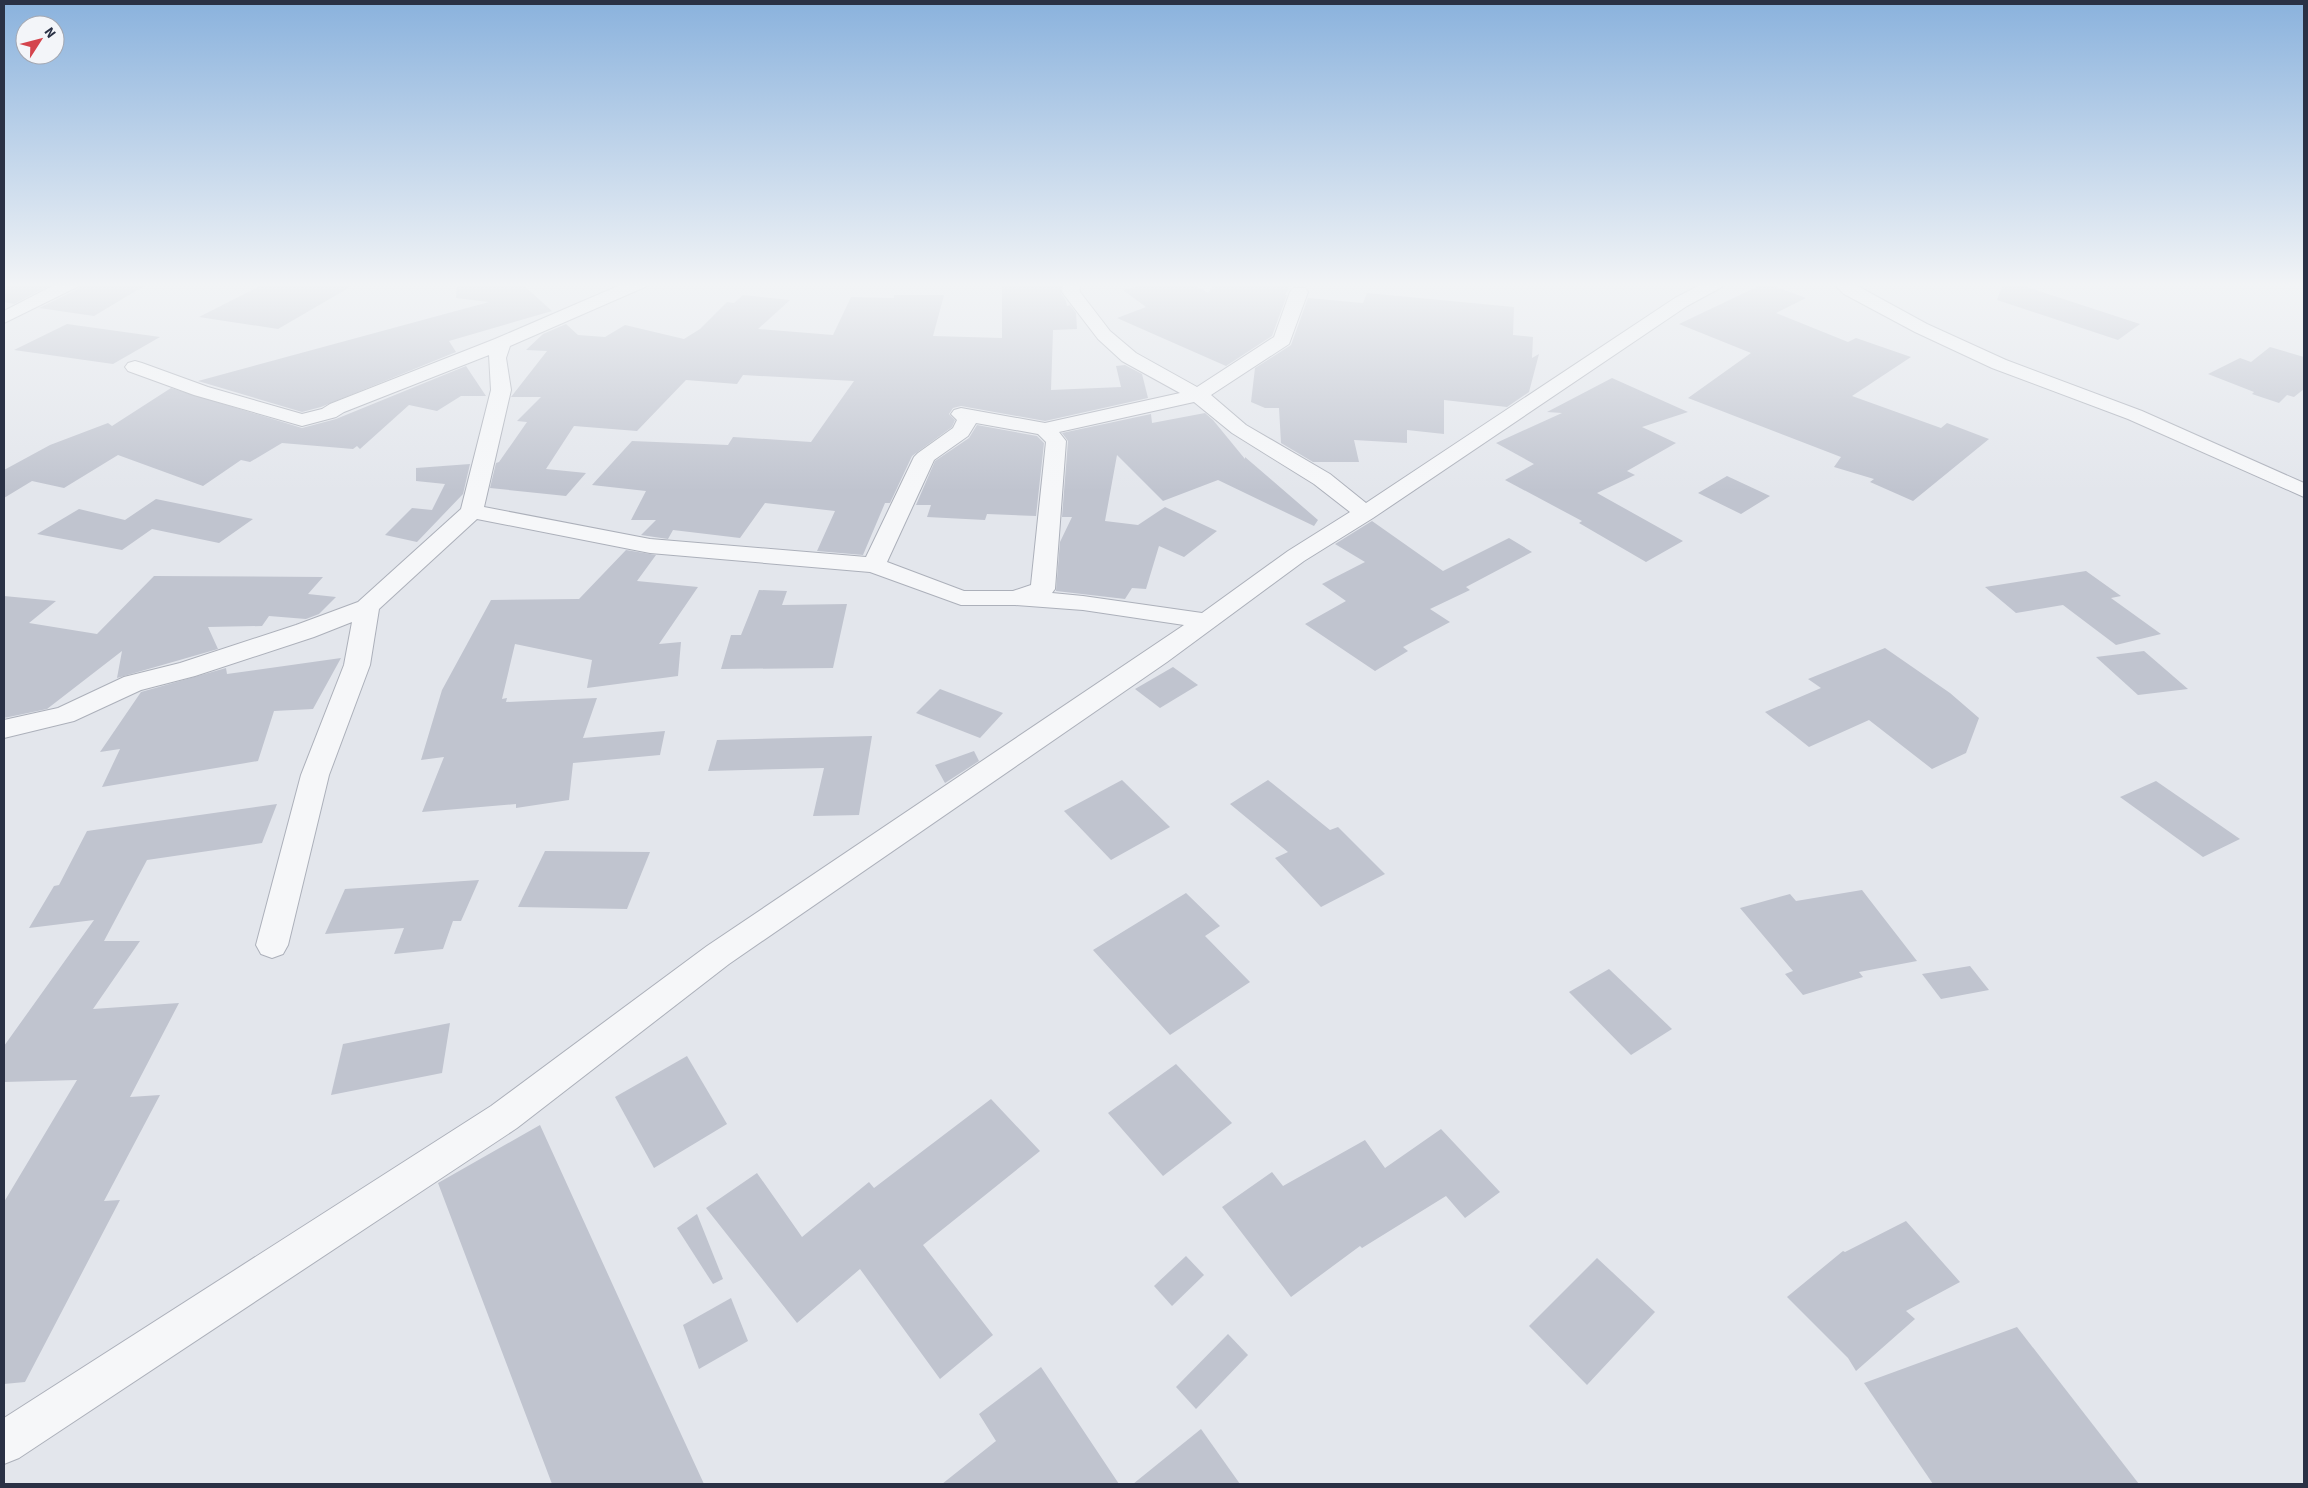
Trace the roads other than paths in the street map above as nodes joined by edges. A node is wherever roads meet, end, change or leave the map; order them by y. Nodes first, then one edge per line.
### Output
1 (478, 352) edge
2 (499, 352) edge
3 (1124, 352) edge
4 (1263, 352) edge
5 (1606, 352) edge
6 (1974, 352) edge
7 (135, 367) dead end
8 (1198, 395) junction
9 (1046, 428) junction
10 (2304, 491) edge
11 (472, 511) junction
12 (1366, 513) junction
13 (874, 565) junction
14 (1015, 598) junction
15 (367, 607) junction
16 (1206, 621) junction
17 (4, 729) edge
18 (272, 945) dead end
19 (4, 1443) edge

1 - 7 street
2 - 11 street
3 - 8 street
4 - 8 street
5 - 12 street
6 - 10 street
8 - 9 street
8 - 12 street
9 - 13 street
9 - 14 street
11 - 13 street
11 - 15 street
12 - 16 street
13 - 14 street
14 - 16 street
15 - 17 street
15 - 18 street
16 - 19 street

